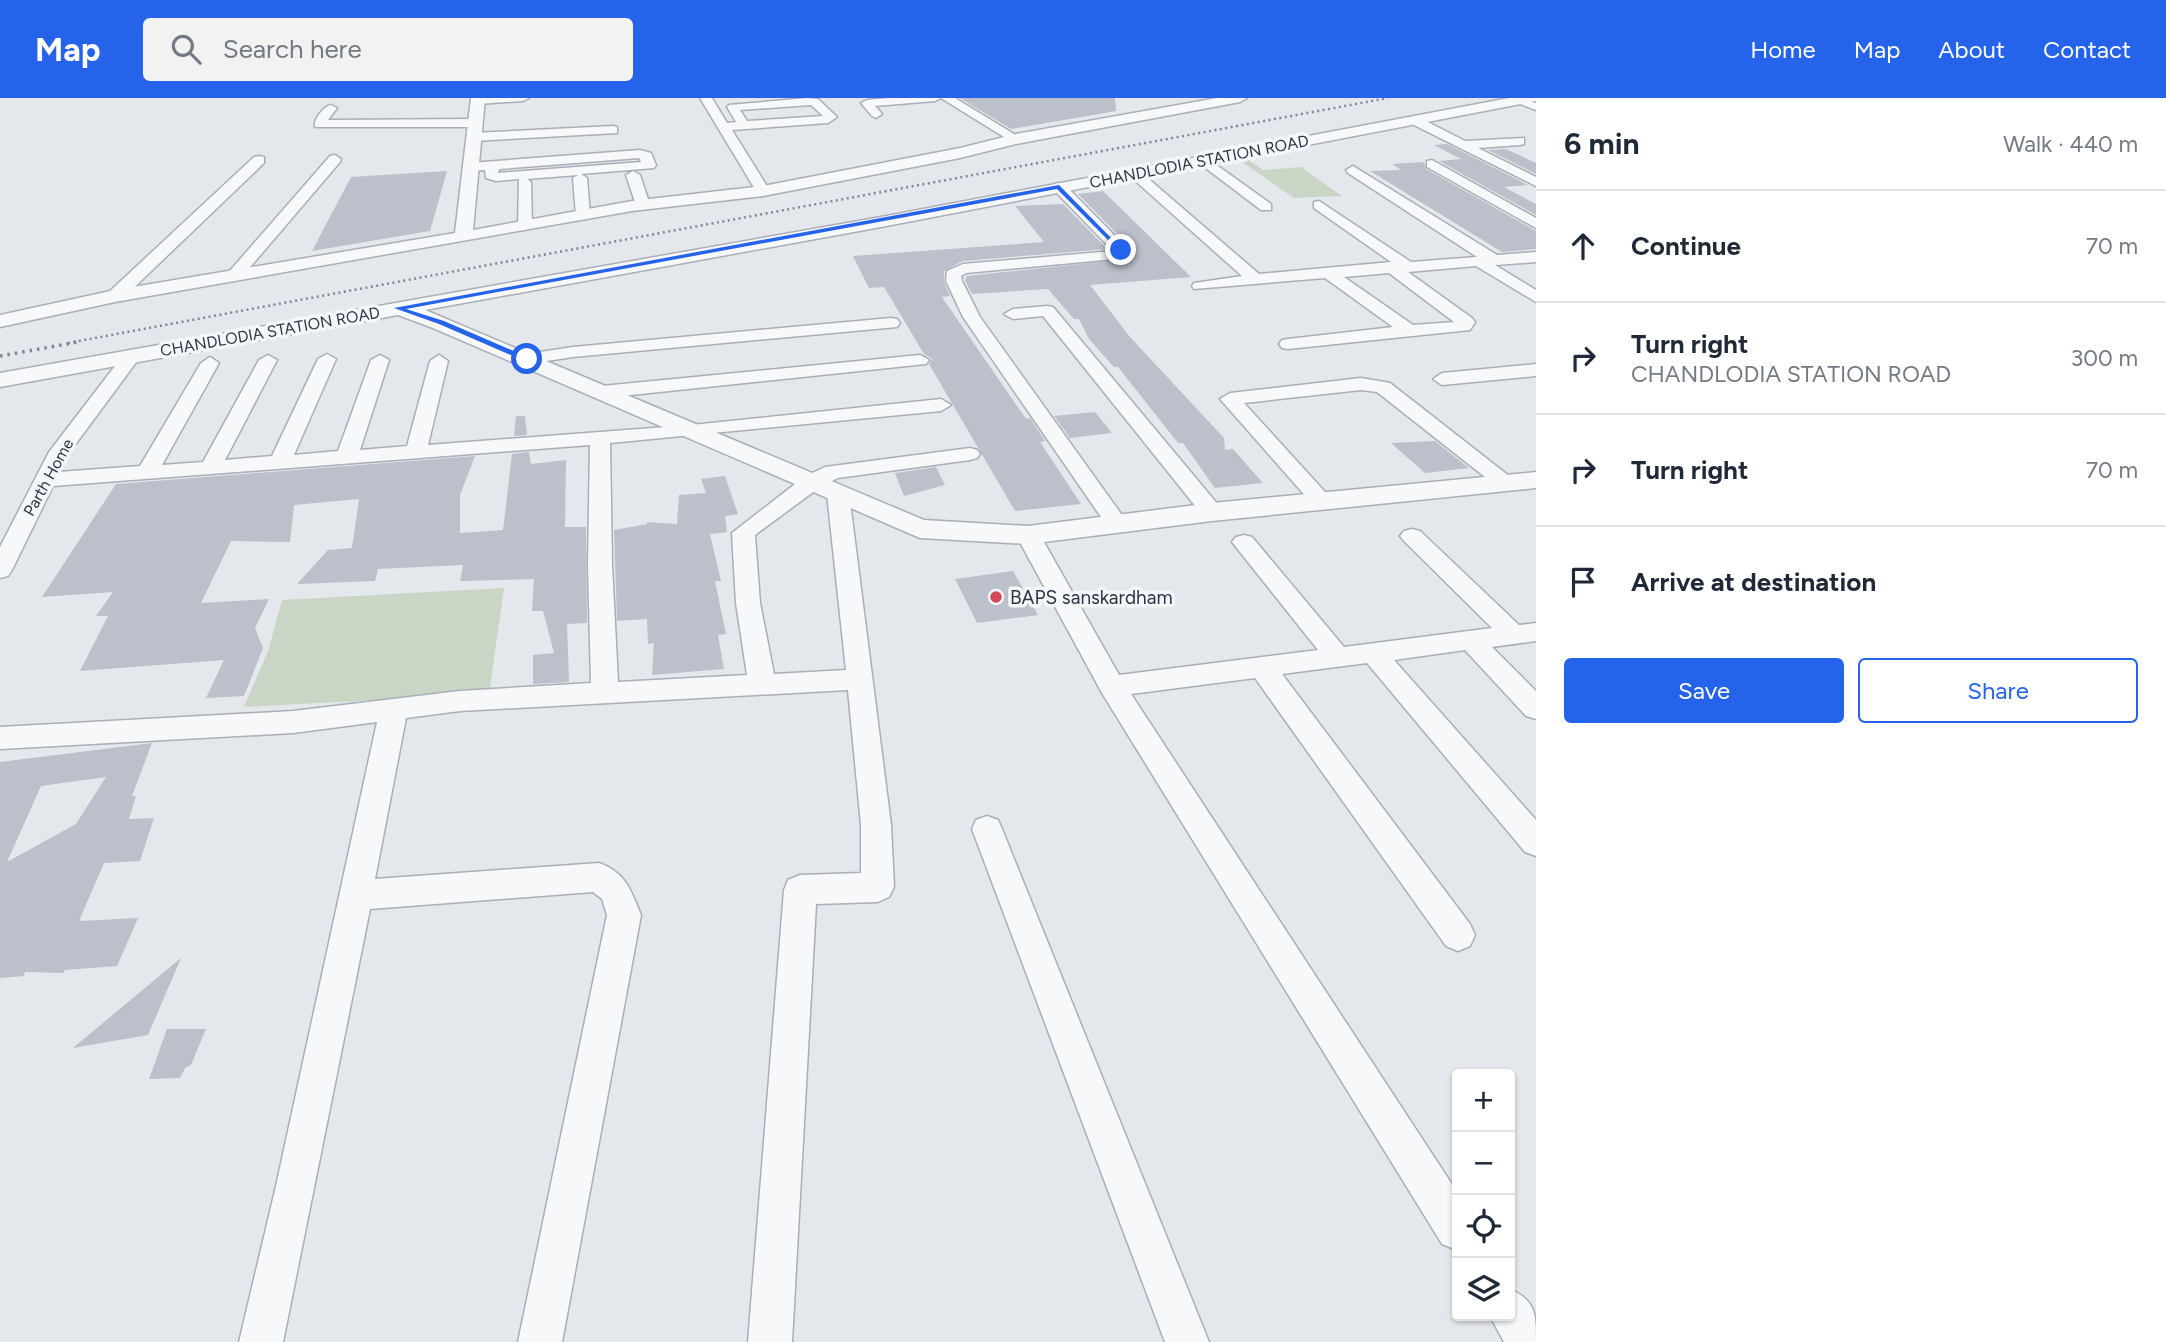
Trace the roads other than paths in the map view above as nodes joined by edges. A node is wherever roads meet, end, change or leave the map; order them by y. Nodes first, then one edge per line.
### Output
1 (523, 98) edge
2 (706, 98) edge
3 (936, 98) edge
4 (947, 98) edge
5 (1240, 98) edge
6 (1529, 102) edge
7 (331, 108) dead end
8 (381, 108) dead end
9 (426, 108) dead end
10 (876, 114) dead end
11 (1415, 120) junction
12 (329, 124) junction
13 (371, 124) junction
14 (743, 125) junction
15 (417, 127) junction
16 (476, 127) edge
17 (724, 127) junction
18 (612, 130) dead end
19 (1016, 139) junction
20 (314, 141) dead end
21 (1520, 141) dead end
22 (360, 142) dead end
23 (1463, 145) junction
24 (629, 148) dead end
25 (335, 159) dead end
26 (259, 160) dead end
27 (1204, 160) junction
28 (1432, 164) dead end
29 (493, 165) junction
30 (1353, 170) dead end
31 (633, 175) dead end
32 (580, 178) dead end
33 (1139, 178) dead end
34 (524, 182) dead end
35 (1536, 182) edge
36 (1059, 187) junction
37 (763, 191) junction
38 (643, 205) junction
39 (1319, 205) dead end
40 (1266, 207) dead end
41 (583, 215) junction
42 (1536, 223) edge
43 (525, 226) junction
44 (464, 237) junction
45 (1536, 257) edge
46 (1486, 260) junction
47 (1399, 266) junction
48 (1328, 273) junction
49 (234, 276) junction
50 (1255, 279) junction
51 (1200, 286) dead end
52 (1032, 294) dead end
53 (115, 296) junction
54 (1536, 297) edge
55 (397, 308) junction
56 (1047, 311) junction
57 (1013, 314) dead end
58 (0, 321) edge
59 (891, 323) dead end
60 (1409, 331) junction
61 (1287, 344) dead end
62 (131, 356) junction
63 (327, 359) dead end
64 (527, 359) junction
65 (268, 360) dead end
66 (380, 360) dead end
67 (920, 360) dead end
68 (439, 361) dead end
69 (210, 363) dead end
70 (1536, 370) edge
71 (1442, 379) dead end
72 (0, 380) edge
73 (602, 392) junction
74 (941, 405) dead end
75 (692, 430) junction
76 (600, 438) junction
77 (416, 452) junction
78 (970, 454) dead end
79 (347, 457) junction
80 (279, 462) junction
81 (209, 468) junction
82 (147, 472) junction
83 (45, 480) junction
84 (1536, 480) edge
85 (812, 482) junction
86 (1507, 483) junction
87 (838, 494) junction
88 (1324, 503) junction
89 (1212, 512) junction
90 (1118, 525) junction
91 (10, 532) edge
92 (1028, 535) junction
93 (1412, 536) dead end
94 (1244, 542) dead end
95 (0, 570) edge
96 (1525, 633) edge
97 (1470, 640) junction
98 (1373, 653) junction
99 (1338, 657) junction
100 (1262, 667) junction
101 (860, 679) junction
102 (762, 684) junction
103 (1112, 686) junction
104 (605, 693) junction
105 (1536, 708) edge
106 (394, 709) junction
107 (0, 738) edge
108 (988, 830) dead end
109 (1536, 842) edge
110 (356, 895) junction
111 (1458, 935) dead end
112 (1452, 1221) edge
113 (1515, 1319) edge
114 (261, 1342) edge
115 (540, 1342) edge
116 (770, 1342) edge
117 (1187, 1342) edge
118 (1529, 1342) edge

1 - 16 street
2 - 17 street
3 - 10 street
4 - 19 street
5 - 19 street
6 - 11 street, CHANDLODIA STATION ROAD
7 - 12 street
8 - 13 street
9 - 15 street
11 - 23 street
11 - 27 street, CHANDLODIA STATION ROAD
12 - 13 street
12 - 20 street
13 - 15 street
13 - 22 street
14 - 14 street
14 - 17 street
15 - 16 street
16 - 18 street
16 - 24 street
16 - 29 street
16 - 44 street
17 - 37 street
19 - 37 street
21 - 23 street
23 - 35 street
25 - 49 street
26 - 53 street
27 - 36 street, CHANDLODIA STATION ROAD
27 - 40 street
28 - 42 street
29 - 29 street
30 - 46 street
31 - 38 street
32 - 41 street
33 - 50 street
34 - 43 street
36 - 55 street, CHANDLODIA STATION ROAD
36 - 90 street
37 - 38 street
38 - 41 street
39 - 47 street
41 - 43 street
43 - 44 street
44 - 49 street
45 - 46 street
46 - 47 street
46 - 54 street
47 - 48 street
47 - 60 street
48 - 50 street
48 - 60 street
49 - 53 street
50 - 51 street
52 - 56 street
53 - 58 street
55 - 62 street, CHANDLODIA STATION ROAD
55 - 64 street
56 - 57 street
56 - 89 street
59 - 64 street
60 - 61 street
62 - 72 street, CHANDLODIA STATION ROAD
62 - 83 street, Parth Home
63 - 80 street
64 - 73 street
65 - 81 street
66 - 79 street
67 - 73 street
68 - 77 street
69 - 82 street
70 - 71 street
73 - 75 street
74 - 75 street
75 - 76 street
75 - 85 street
76 - 77 street
76 - 104 street
77 - 79 street
78 - 85 street
79 - 80 street
80 - 81 street
81 - 82 street
82 - 83 street
83 - 91 street, Parth Home
84 - 86 street
85 - 87 street
85 - 102 street
86 - 88 street
86 - 88 street
87 - 92 street
87 - 101 street
88 - 89 street
89 - 90 street
90 - 92 street
91 - 95 street, Parth Home
92 - 103 street
93 - 96 street
94 - 99 street
96 - 97 street
97 - 98 street
97 - 105 street
98 - 99 street
98 - 109 street
99 - 100 street
100 - 103 street
100 - 111 street
101 - 102 street
101 - 116 street
102 - 104 street
103 - 112 street
104 - 106 street
106 - 107 street
106 - 110 street
108 - 117 street
110 - 114 street
110 - 115 street
113 - 118 street

